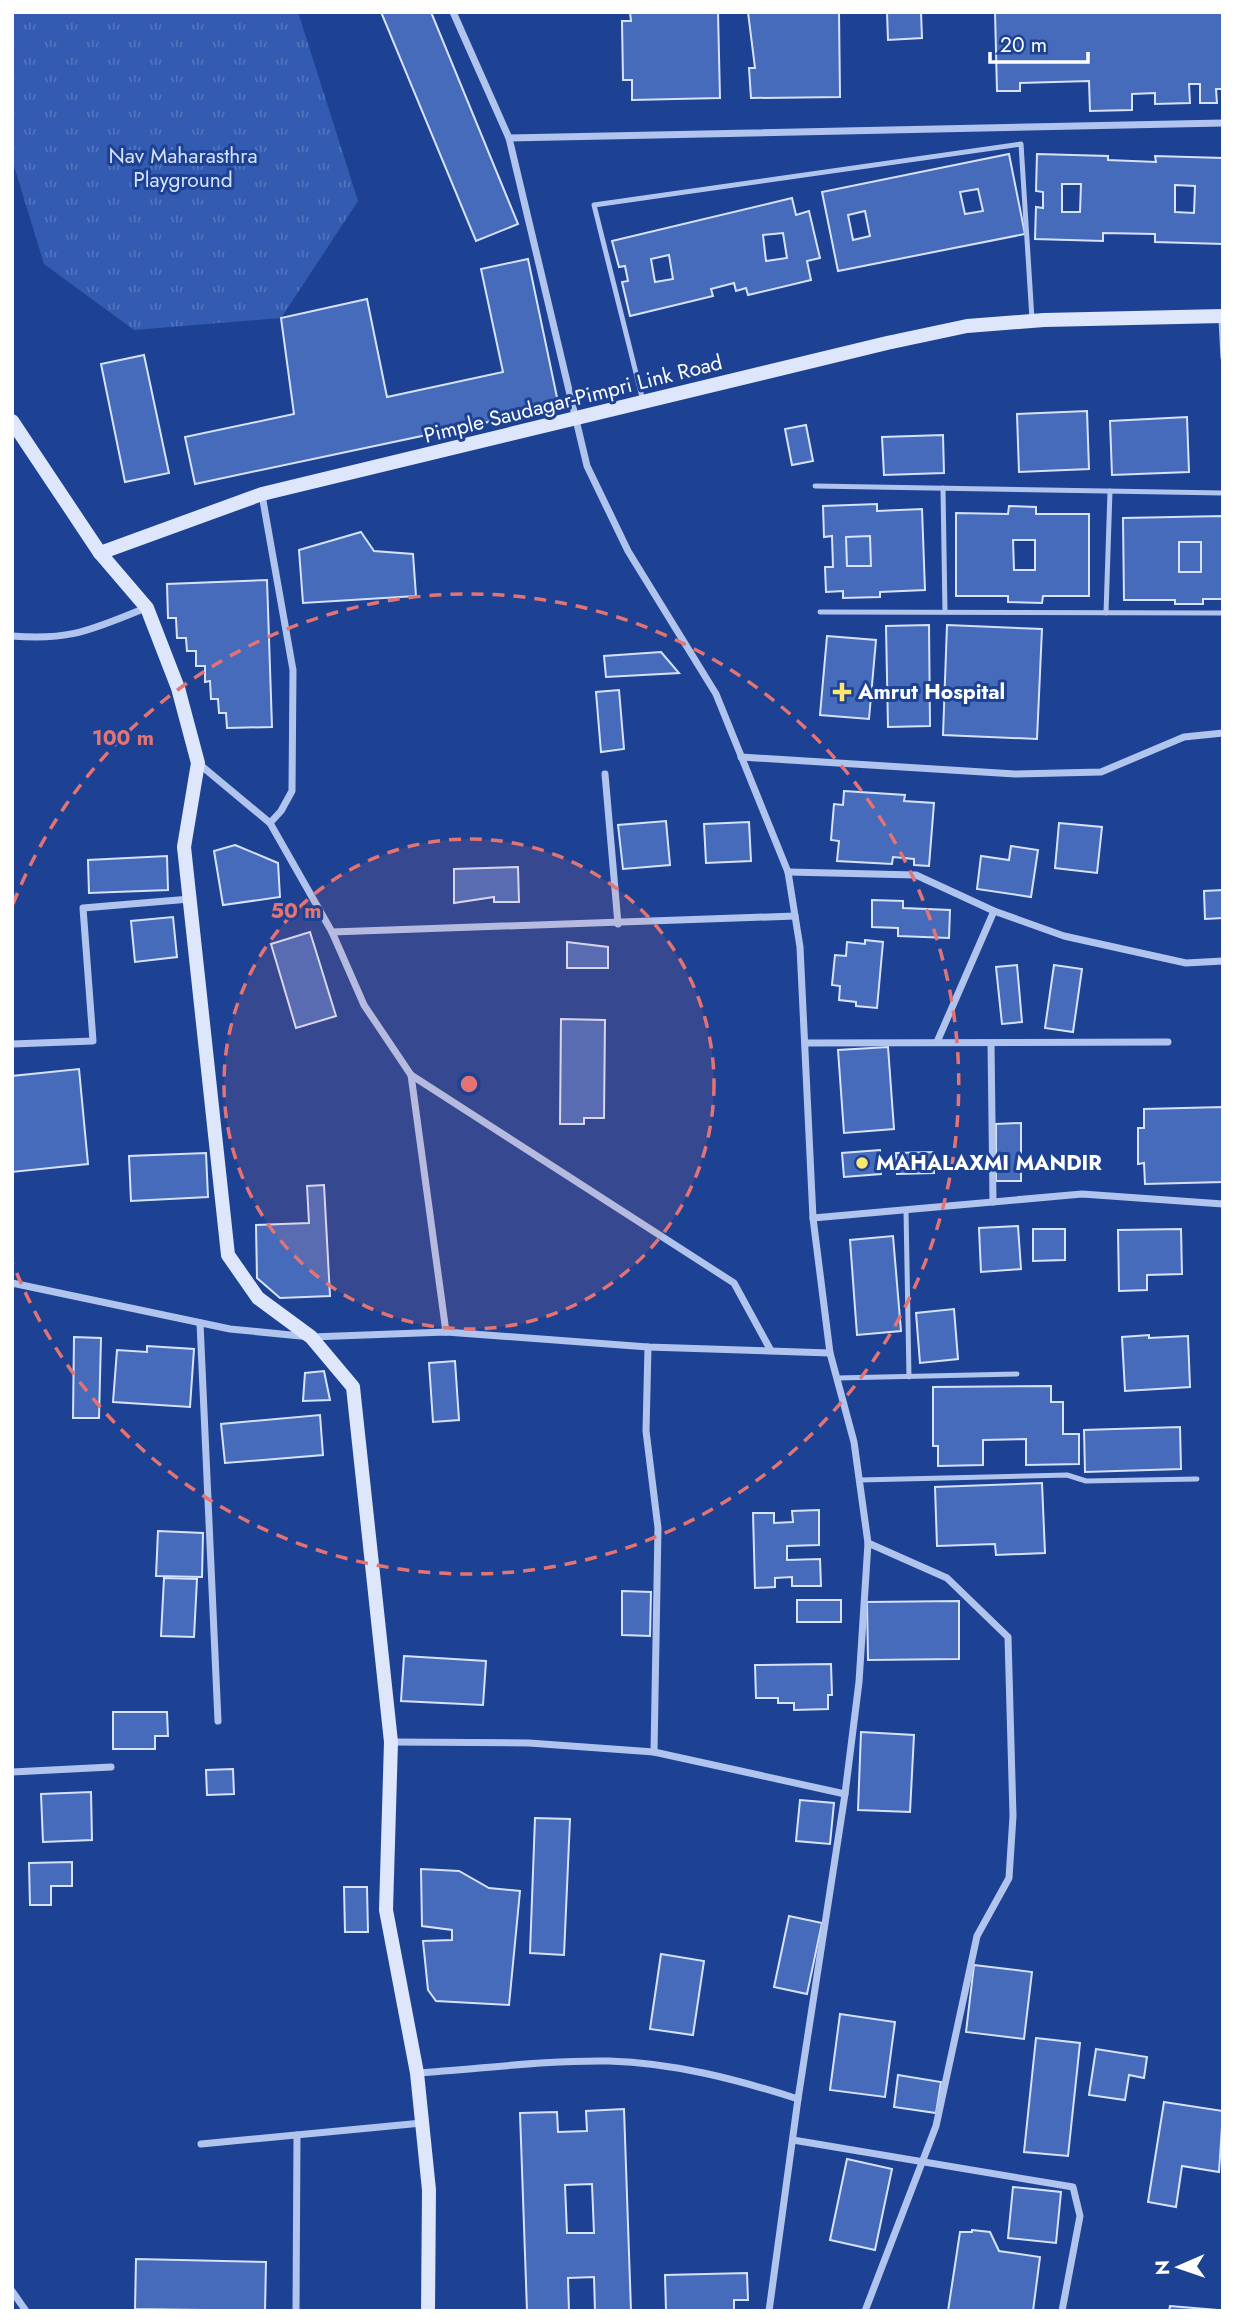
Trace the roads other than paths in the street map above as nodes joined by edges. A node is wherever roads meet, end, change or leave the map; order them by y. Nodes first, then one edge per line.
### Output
1 (453, 12) edge
2 (1223, 123) edge
3 (509, 138) junction
4 (1222, 316) edge
5 (1032, 321) junction
6 (1223, 358) edge
7 (643, 404) junction
8 (12, 421) edge
9 (576, 421) junction
10 (815, 486) dead end
11 (943, 488) junction
12 (1110, 491) junction
13 (1223, 493) edge
14 (261, 494) junction
15 (100, 553) junction
16 (147, 608) junction
17 (820, 612) dead end
18 (946, 612) junction
19 (1106, 613) junction
20 (1223, 613) edge
21 (12, 636) edge
22 (1223, 733) edge
23 (741, 757) junction
24 (198, 763) junction
25 (605, 774) dead end
26 (270, 823) junction
27 (788, 872) junction
28 (190, 899) junction
29 (995, 911) junction
30 (795, 916) junction
31 (618, 925) junction
32 (332, 932) junction
33 (1223, 961) edge
34 (937, 1042) junction
35 (1168, 1042) dead end
36 (805, 1043) junction
37 (992, 1043) junction
38 (12, 1044) edge
39 (411, 1075) junction
40 (993, 1202) junction
41 (1223, 1204) edge
42 (905, 1210) junction
43 (813, 1218) junction
44 (12, 1283) edge
45 (200, 1323) junction
46 (446, 1332) junction
47 (311, 1338) junction
48 (648, 1347) junction
49 (770, 1349) junction
50 (830, 1353) junction
51 (1017, 1374) dead end
52 (909, 1377) junction
53 (837, 1378) junction
54 (1197, 1479) dead end
55 (860, 1480) junction
56 (868, 1543) junction
57 (218, 1721) dead end
58 (391, 1742) junction
59 (654, 1752) junction
60 (110, 1767) dead end
61 (12, 1772) edge
62 (845, 1794) junction
63 (416, 2073) junction
64 (798, 2099) junction
65 (422, 2123) junction
66 (297, 2135) junction
67 (793, 2140) junction
68 (201, 2144) dead end
69 (925, 2162) junction
70 (12, 2291) edge
71 (26, 2311) edge
72 (296, 2311) edge
73 (428, 2311) edge
74 (769, 2311) edge
75 (864, 2311) edge
76 (1062, 2311) edge

1 - 3 street
2 - 3 street
3 - 9 street
4 - 5 street, Pimple Saudagar-Pimpri Link Road
4 - 6 lane
5 - 7 street, Pimple Saudagar-Pimpri Link Road
5 - 7 lane
7 - 9 street, Pimple Saudagar-Pimpri Link Road
8 - 15 street
9 - 14 street, Pimple Saudagar-Pimpri Link Road
9 - 23 street
10 - 11 lane
11 - 12 lane
11 - 18 lane
12 - 13 lane
12 - 19 lane
14 - 15 street, Pimple Saudagar-Pimpri Link Road
14 - 26 street
15 - 16 street
16 - 21 street
16 - 24 street
17 - 18 lane
18 - 19 lane
19 - 20 lane
22 - 23 street
23 - 27 street
24 - 26 street
24 - 28 street
25 - 31 street
26 - 32 street
27 - 29 street
27 - 30 street
28 - 38 street
28 - 47 street
29 - 33 street
29 - 34 street
30 - 31 street
30 - 36 street
31 - 32 street
32 - 39 street
34 - 36 street
34 - 37 street
35 - 37 street
36 - 43 street
37 - 40 street
39 - 46 street
39 - 49 street
40 - 41 street
40 - 42 street
42 - 43 street
42 - 52 lane
43 - 50 street
44 - 45 street
45 - 47 street
45 - 57 street
46 - 47 street
46 - 48 street
47 - 58 street
48 - 49 street
48 - 59 street
49 - 50 street
50 - 53 street
51 - 52 lane
52 - 53 lane
53 - 55 street
54 - 55 lane
55 - 56 street
56 - 62 street
56 - 69 street
58 - 59 street
58 - 63 street
59 - 62 street
60 - 61 street
62 - 64 street
63 - 64 street
63 - 65 street
64 - 67 street
65 - 66 street
65 - 73 street
66 - 68 street
66 - 72 street
67 - 69 street
67 - 74 street
69 - 75 street
69 - 76 street
70 - 71 street

